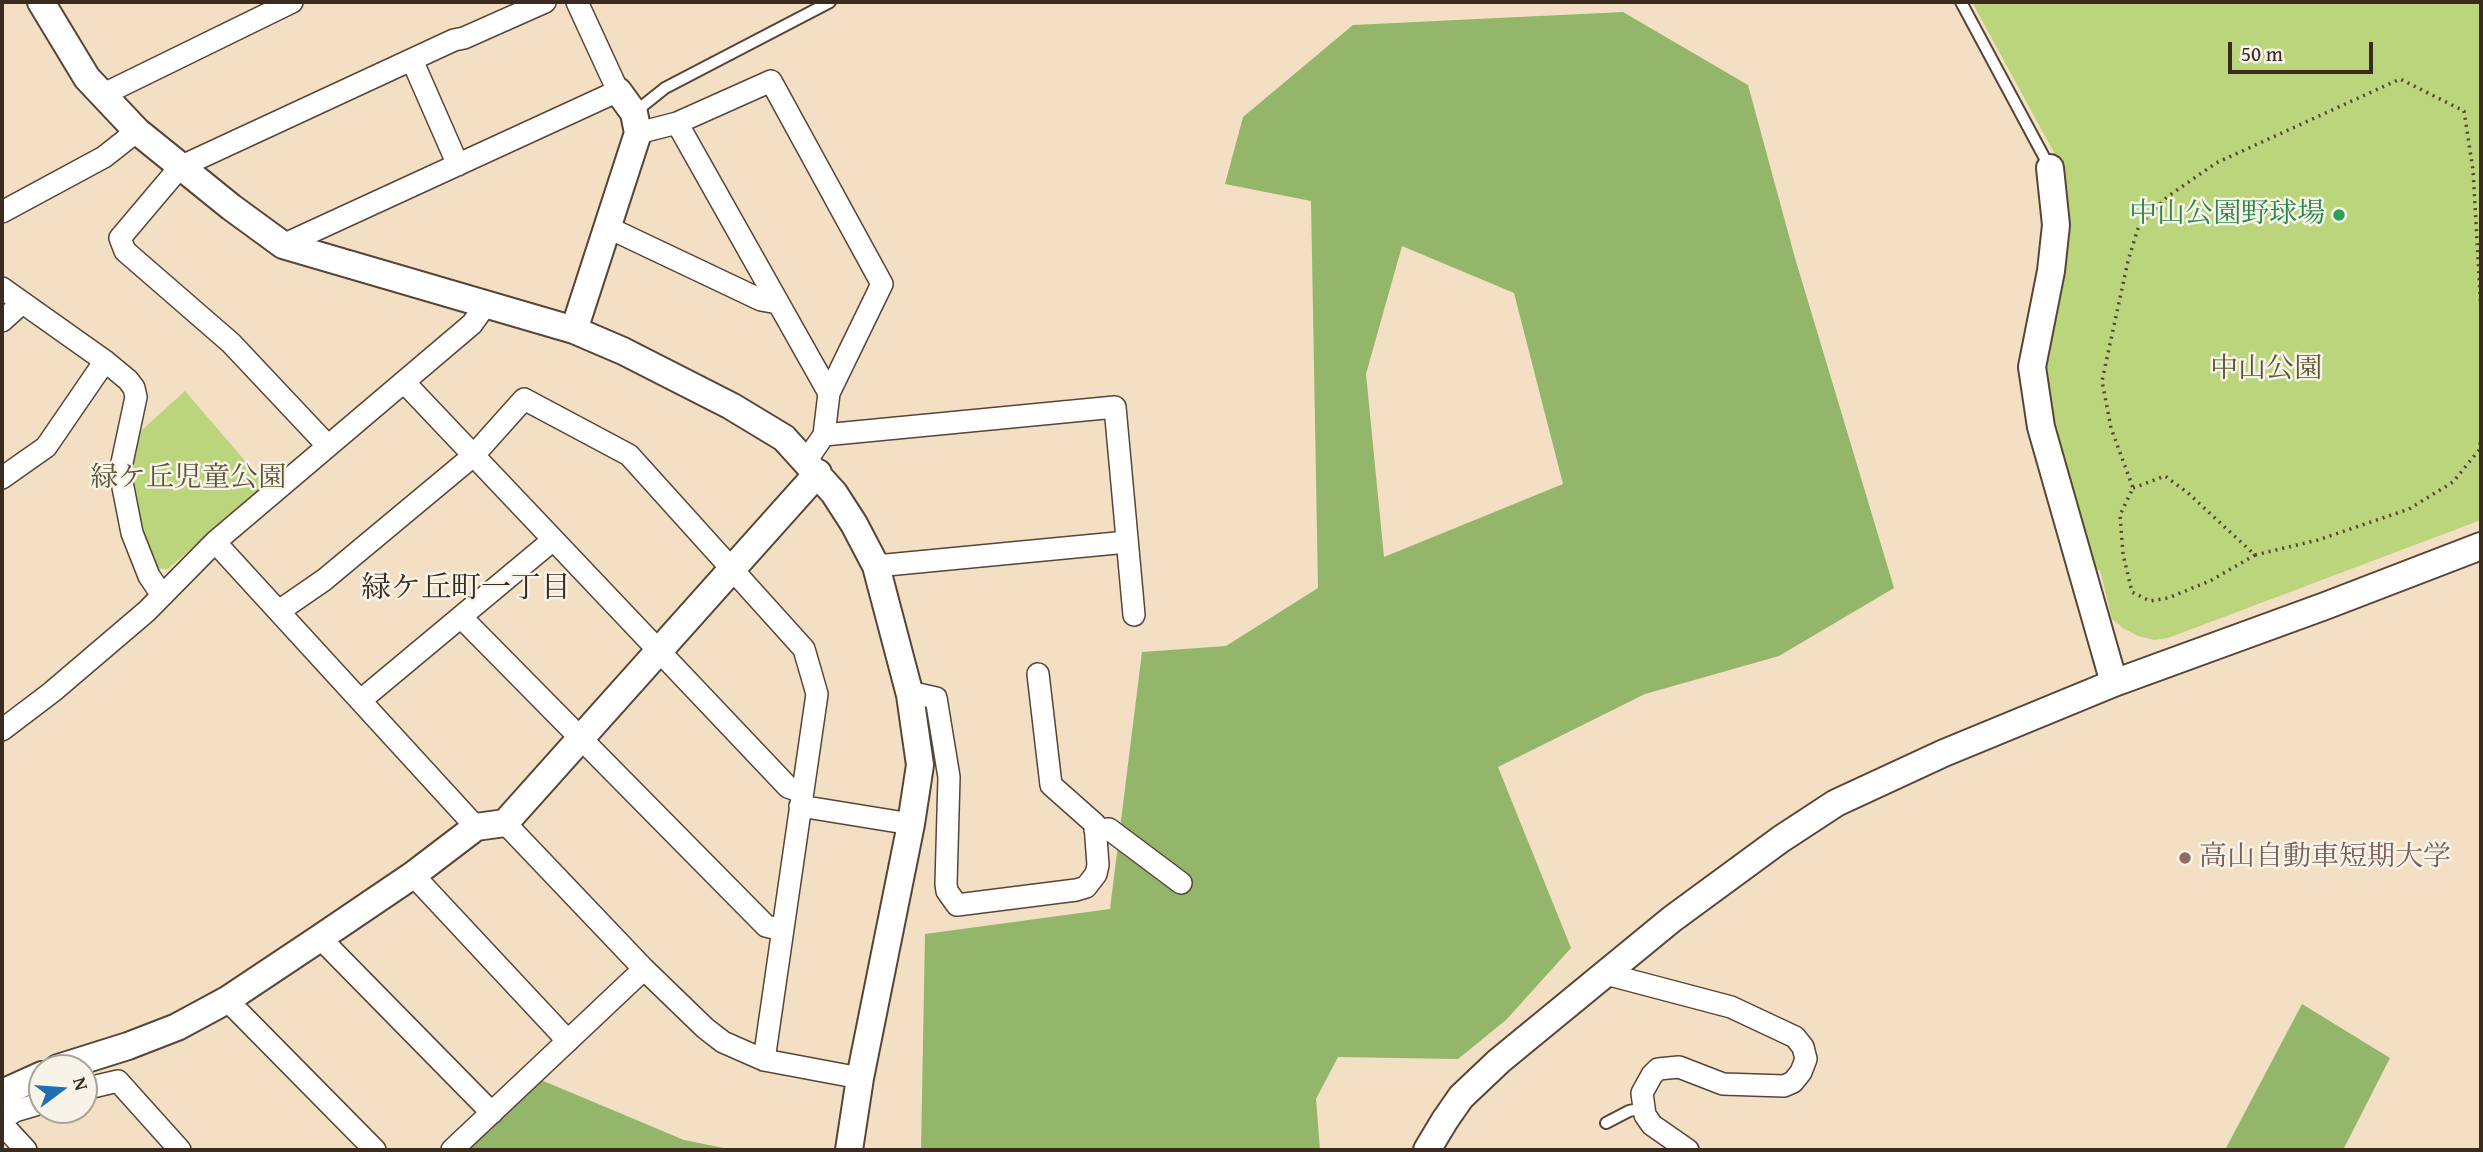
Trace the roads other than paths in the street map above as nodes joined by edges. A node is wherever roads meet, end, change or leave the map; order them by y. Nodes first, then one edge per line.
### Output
1 (41, 2) edge
2 (292, 2) edge
3 (545, 2) edge
4 (577, 2) edge
5 (830, 2) edge
6 (1961, 2) edge
7 (412, 60) junction
8 (618, 91) junction
9 (102, 95) junction
10 (636, 123) junction
11 (677, 123) junction
12 (137, 131) junction
13 (458, 165) junction
14 (180, 167) junction
15 (2050, 169) joint
16 (2, 212) edge
17 (607, 227) junction
18 (283, 245) junction
19 (2, 288) edge
20 (22, 303) junction
21 (487, 303) junction
22 (778, 303) junction
23 (2, 321) edge
24 (574, 330) junction
25 (105, 361) junction
26 (404, 382) junction
27 (829, 393) junction
28 (824, 435) junction
29 (327, 445) junction
30 (473, 456) junction
31 (812, 467) junction
32 (2, 478) edge
33 (553, 540) junction
34 (215, 542) junction
35 (1127, 542) junction
36 (2481, 546) edge
37 (876, 566) junction
38 (733, 569) junction
39 (162, 595) junction
40 (279, 611) junction
41 (1134, 615) dead end
42 (461, 617) junction
43 (660, 652) junction
44 (1038, 674) dead end
45 (2114, 683) junction
46 (909, 692) junction
47 (361, 700) junction
48 (2, 730) edge
49 (582, 739) junction
50 (801, 799) junction
51 (505, 823) junction
52 (911, 824) junction
53 (476, 827) junction
54 (1095, 830) junction
55 (413, 875) junction
56 (1181, 883) dead end
57 (782, 930) junction
58 (320, 938) junction
59 (644, 969) junction
60 (1606, 974) junction
61 (227, 1000) junction
62 (568, 1041) junction
63 (98, 1055) edge
64 (764, 1060) junction
65 (860, 1078) junction
66 (28, 1081) edge
67 (98, 1086) edge
68 (2, 1093) edge
69 (28, 1107) edge
70 (1643, 1108) junction
71 (492, 1113) junction
72 (2, 1122) edge
73 (1606, 1123) dead end
74 (26, 1150) edge
75 (180, 1150) edge
76 (375, 1150) edge
77 (452, 1150) edge
78 (849, 1150) edge
79 (1427, 1150) edge
80 (1688, 1150) edge

1 - 9 street
2 - 9 street
3 - 7 street
4 - 8 street
5 - 10 lane
6 - 15 lane
7 - 13 street
7 - 14 street
8 - 10 street
8 - 13 street
9 - 12 street
10 - 11 street
10 - 17 street
11 - 22 street
11 - 27 street
12 - 14 street
12 - 16 street
13 - 18 street
14 - 18 street
14 - 29 street
15 - 45 street
17 - 22 street
17 - 24 street
18 - 21 street
19 - 20 street
20 - 23 street
20 - 25 street
21 - 24 street
21 - 26 street
22 - 27 street
24 - 31 street
25 - 32 street
25 - 39 street
26 - 29 street
26 - 30 street
27 - 28 street
28 - 31 street
28 - 35 street
29 - 34 street
30 - 33 street
30 - 38 street
30 - 40 street
31 - 37 street
31 - 38 street
33 - 42 street
33 - 43 street
34 - 39 street
34 - 40 street
35 - 37 street
35 - 41 street
36 - 45 street
37 - 46 street
38 - 43 street
38 - 50 street
39 - 48 street
40 - 47 street
42 - 47 street
42 - 49 street
43 - 49 street
43 - 50 street
44 - 54 street
45 - 60 street
46 - 52 street
46 - 54 street
47 - 53 street
49 - 51 street
49 - 57 street
50 - 52 street
50 - 57 street
51 - 53 street
51 - 59 street
52 - 65 street
53 - 55 street
54 - 56 street
55 - 58 street
55 - 62 street
57 - 64 street
58 - 61 street
58 - 71 street
59 - 62 street
59 - 64 street
60 - 70 street
60 - 79 street
61 - 63 street
61 - 76 street
62 - 71 street
64 - 65 street
65 - 78 street
66 - 68 street
67 - 75 street
69 - 72 street
70 - 73 lane
70 - 80 street
71 - 77 street
72 - 74 street

